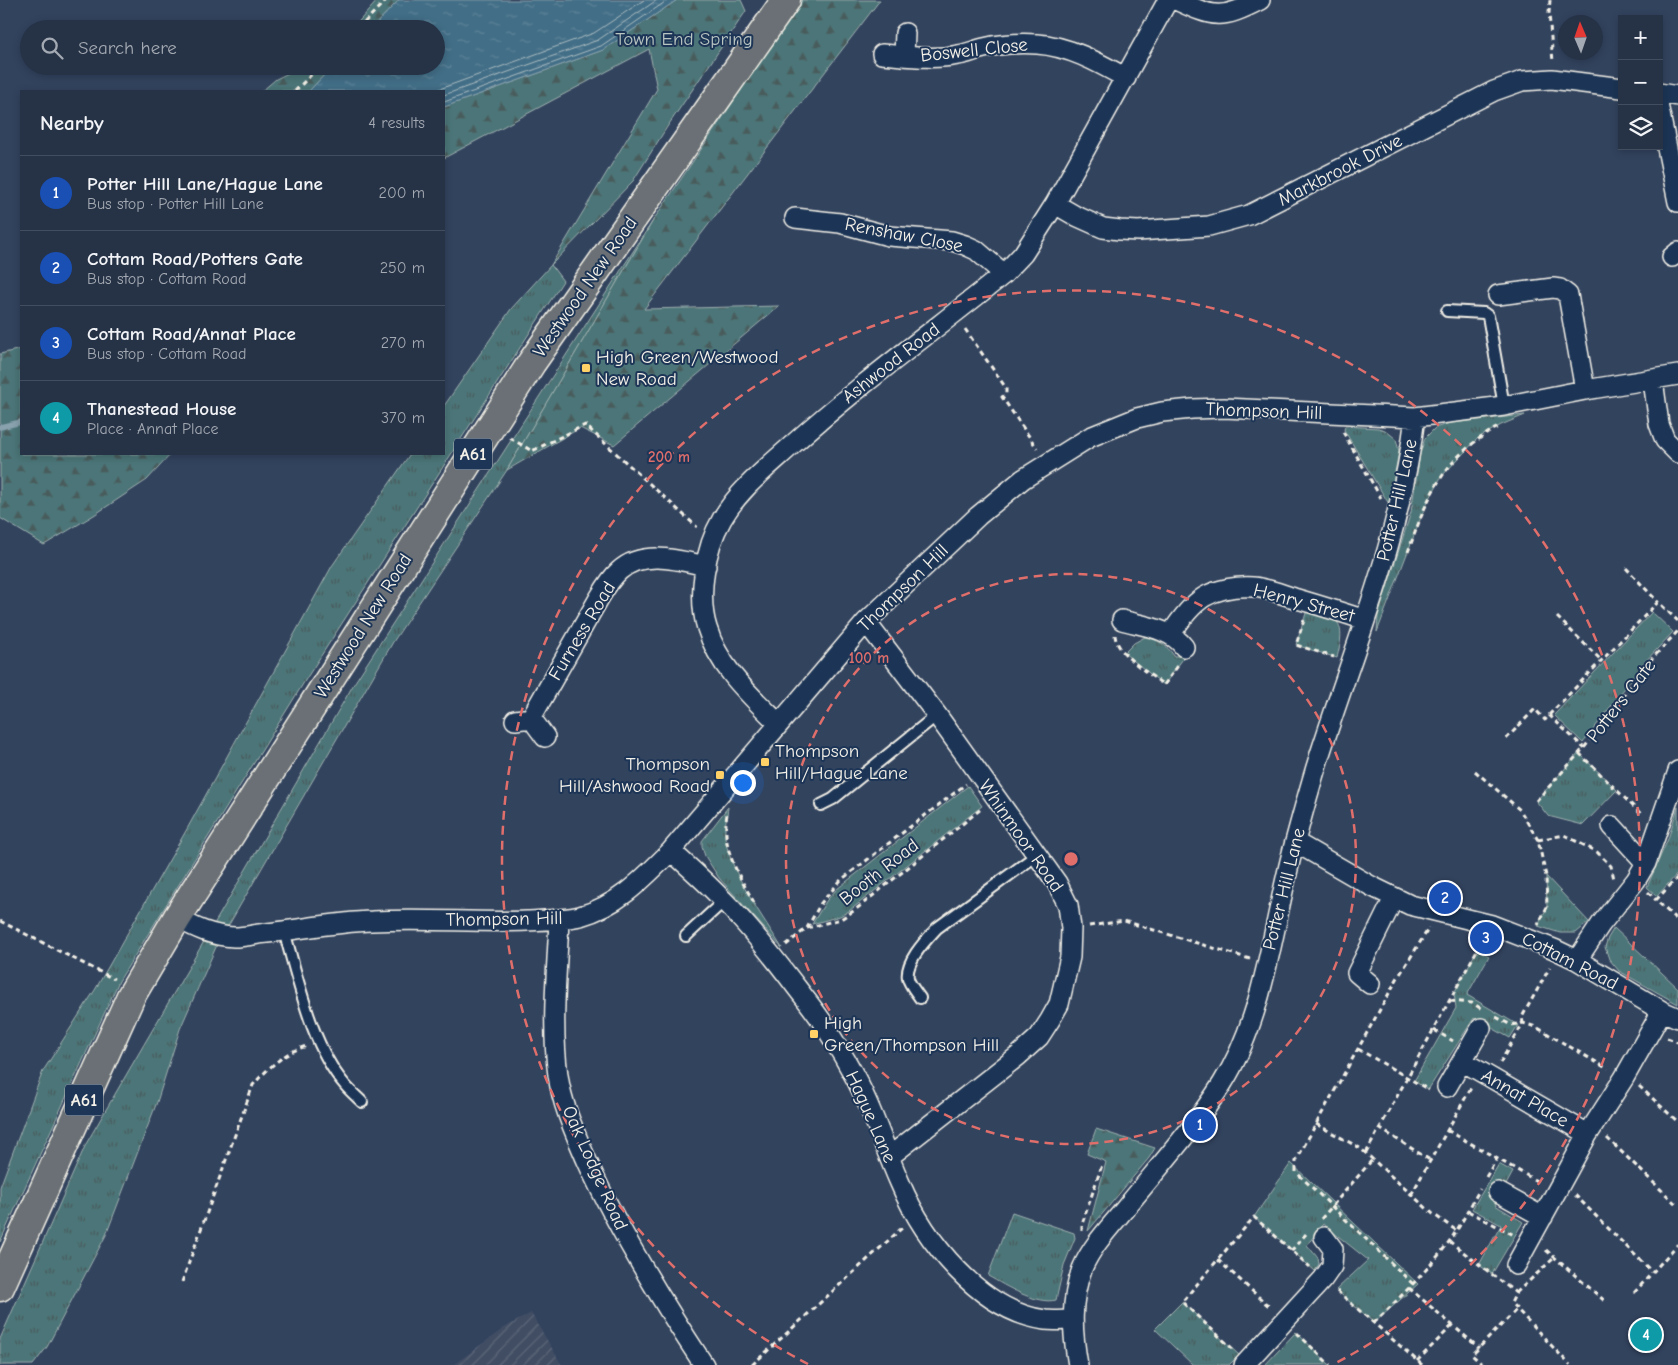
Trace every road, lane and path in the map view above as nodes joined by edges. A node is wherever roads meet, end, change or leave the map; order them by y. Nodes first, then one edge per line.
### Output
1 (386, 0) edge
2 (786, 0) edge
3 (1168, 0) edge
4 (1176, 0) edge
5 (1260, 0) edge
6 (1550, 0) edge
7 (367, 20) edge
8 (905, 33) dead end
9 (882, 54) dead end
10 (904, 56) junction
11 (311, 75) edge
12 (1126, 78) junction
13 (1552, 79) junction
14 (1618, 87) edge
15 (296, 90) edge
16 (1663, 94) edge
17 (1678, 96) edge
18 (1663, 129) edge
19 (1678, 202) edge
20 (1056, 204) junction
21 (795, 218) dead end
22 (1004, 274) junction
23 (1498, 295) dead end
24 (1447, 311) dead end
25 (955, 314) junction
26 (1678, 375) edge
27 (1653, 380) junction
28 (1585, 390) junction
29 (1504, 406) junction
30 (1339, 413) junction
31 (1415, 417) junction
32 (1501, 425) dead end
33 (491, 427) junction
34 (1678, 453) edge
35 (1047, 463) junction
36 (1396, 522) junction
37 (712, 541) junction
38 (1407, 555) dead end
39 (706, 566) junction
40 (1626, 568) dead end
41 (1309, 602) junction
42 (1658, 602) junction
43 (1558, 617) dead end
44 (1122, 620) joint
45 (1365, 620) junction
46 (1678, 621) edge
47 (866, 622) junction
48 (1678, 631) edge
49 (1674, 637) junction
50 (1678, 639) edge
51 (1178, 641) junction
52 (1601, 660) junction
53 (1351, 662) junction
54 (937, 715) junction
55 (1549, 715) junction
56 (779, 724) junction
57 (545, 737) dead end
58 (1506, 738) dead end
59 (1584, 748) junction
60 (1579, 753) junction
61 (1475, 771) dead end
62 (1678, 771) edge
63 (978, 775) junction
64 (733, 779) junction
65 (996, 797) junction
66 (1536, 801) dead end
67 (821, 805) dead end
68 (1612, 826) dead end
69 (1658, 830) junction
70 (1538, 840) junction
71 (1295, 842) junction
72 (671, 851) junction
73 (1038, 854) junction
74 (1646, 863) junction
75 (1678, 877) edge
76 (1394, 898) junction
77 (724, 900) junction
78 (1620, 901) junction
79 (756, 906) dead end
80 (1439, 913) junction
81 (177, 918) junction
82 (559, 920) junction
83 (0, 921) edge
84 (1678, 921) edge
85 (1490, 925) junction
86 (807, 928) junction
87 (1072, 928) junction
88 (284, 931) junction
89 (686, 936) dead end
90 (1532, 940) junction
91 (1558, 951) junction
92 (772, 956) junction
93 (1577, 960) junction
94 (1266, 963) junction
95 (1370, 984) dead end
96 (135, 989) junction
97 (920, 998) dead end
98 (1450, 1001) junction
99 (1670, 1015) edge
100 (1488, 1019) junction
101 (1523, 1022) junction
102 (320, 1042) junction
103 (1358, 1048) junction
104 (1462, 1061) junction
105 (1486, 1075) junction
106 (1625, 1076) junction
107 (1408, 1078) junction
108 (1445, 1095) junction
109 (362, 1102) dead end
110 (1459, 1108) junction
111 (1678, 1122) edge
112 (1316, 1124) junction
113 (1379, 1128) junction
114 (1447, 1130) junction
115 (1591, 1130) junction
116 (1366, 1153) junction
117 (889, 1156) junction
118 (1497, 1158) junction
119 (1373, 1159) junction
120 (1430, 1160) junction
121 (1102, 1165) dead end
122 (1559, 1187) junction
123 (1498, 1192) dead end
124 (1411, 1195) junction
125 (1678, 1206) edge
126 (1331, 1207) junction
127 (1468, 1211) junction
128 (916, 1216) junction
129 (1543, 1217) junction
130 (1318, 1229) junction
131 (1457, 1230) junction
132 (1530, 1240) junction
133 (1449, 1241) junction
134 (1678, 1244) edge
135 (1096, 1246) junction
136 (1292, 1250) junction
137 (1554, 1258) junction
138 (1516, 1266) dead end
139 (1652, 1272) junction
140 (1323, 1279) junction
141 (182, 1282) dead end
142 (1413, 1284) junction
143 (0, 1287) edge
144 (1409, 1288) junction
145 (1516, 1293) junction
146 (1634, 1293) dead end
147 (1607, 1303) dead end
148 (1516, 1310) junction
149 (1072, 1320) junction
150 (1374, 1323) junction
151 (1454, 1325) junction
152 (1479, 1348) junction
153 (1418, 1361) junction
154 (1245, 1363) edge
155 (704, 1365) edge
156 (752, 1365) edge
157 (1078, 1365) edge
158 (1422, 1365) edge
159 (1483, 1365) edge
160 (1570, 1365) edge

1 - 7 path
2 - 33 highway, Westwood New Road / A61
3 - 12 street, Ashwood Road
4 - 5 street
6 - 13 path
8 - 10 street, Boswell Close
9 - 10 street, Boswell Close
10 - 12 street, Boswell Close
11 - 15 path
12 - 20 street, Ashwood Road
13 - 14 street, Markbrook Drive
13 - 20 street, Markbrook Drive
16 - 17 street
18 - 19 street
20 - 22 street, Ashwood Road
21 - 22 street, Renshaw Close
22 - 25 street, Ashwood Road
23 - 28 street
24 - 29 lane
25 - 35 path
25 - 37 street, Ashwood Road
26 - 27 street, Thompson Hill
27 - 28 street, Thompson Hill
27 - 34 street
28 - 29 street, Thompson Hill
29 - 31 street, Thompson Hill
30 - 31 street, Thompson Hill
30 - 35 street, Thompson Hill
30 - 36 path
31 - 36 street, Potter Hill Lane
32 - 38 path
33 - 37 path
33 - 81 highway, Westwood New Road / A61
35 - 47 street, Thompson Hill
36 - 45 street, Potter Hill Lane
37 - 39 street, Ashwood Road
39 - 56 street, Ashwood Road
39 - 57 street, Furness Road
40 - 42 path
41 - 45 street, Henry Street
41 - 51 street, Henry Street
41 - 53 path
42 - 46 path
42 - 52 path, Potters Gate
43 - 52 path
44 - 51 street
44 - 51 path
45 - 53 street, Potter Hill Lane
47 - 54 street, Whinmoor Road
47 - 56 street, Thompson Hill
48 - 49 path, Potters Gate
49 - 50 path
49 - 59 path, Potters Gate
52 - 55 path, Potters Gate
53 - 71 street, Potter Hill Lane
54 - 63 street, Whinmoor Road
54 - 67 lane
55 - 58 path
55 - 59 path, Potters Gate
56 - 64 street, Thompson Hill
59 - 60 path, Potters Gate
60 - 66 path, Potters Gate
60 - 69 path, Potters Gate
61 - 70 path
62 - 69 street
63 - 65 street, Whinmoor Road
63 - 86 path
64 - 72 street, Thompson Hill
64 - 79 path
65 - 73 street, Whinmoor Road
65 - 86 path, Booth Road
68 - 74 street
69 - 74 street
70 - 78 path
70 - 90 path
71 - 76 street, Cottam Road
71 - 94 street, Potter Hill Lane
72 - 77 street, Hague Lane
72 - 82 street, Thompson Hill
73 - 87 street, Whinmoor Road
73 - 97 lane
74 - 78 street
75 - 84 path
76 - 80 street, Cottam Road
76 - 95 street
77 - 89 lane
77 - 92 street, Hague Lane
78 - 93 street
80 - 85 street, Cottam Road
80 - 103 path
81 - 88 street, Thompson Hill
81 - 96 highway, Westwood New Road / A61
82 - 88 street, Thompson Hill
82 - 155 street, Oak Lodge Road
83 - 96 path
85 - 90 street, Cottam Road
85 - 98 path
86 - 92 path, Booth Road
87 - 94 path
87 - 117 street, Whinmoor Road
88 - 102 lane
90 - 91 street, Cottam Road
91 - 93 street, Cottam Road
91 - 101 path
92 - 117 street, Hague Lane
93 - 99 street, Cottam Road
94 - 135 street, Potter Hill Lane
96 - 143 highway, Westwood New Road / A61
98 - 100 path
98 - 107 path
99 - 106 street, Annat Place
100 - 101 path
100 - 104 street, Annat Place
101 - 105 path
101 - 106 path
102 - 109 lane
102 - 141 path
103 - 107 path
103 - 112 path
104 - 105 street, Annat Place
104 - 108 street, Annat Place
105 - 110 path
105 - 115 street, Annat Place
106 - 111 path
106 - 115 street, Annat Place
107 - 108 path
107 - 113 path
108 - 110 path
110 - 114 path
112 - 116 path
112 - 126 path
113 - 116 path
113 - 120 path
114 - 118 path
114 - 120 path
115 - 122 street, Annat Place
115 - 125 path
116 - 119 path
117 - 128 street, Hague Lane
118 - 122 path
118 - 127 path
119 - 124 path
119 - 126 path
120 - 124 path
121 - 135 path
122 - 129 street, Annat Place
122 - 139 path
123 - 129 street
124 - 131 path
126 - 130 path
126 - 142 path
127 - 131 path
127 - 132 path
128 - 149 street, Hague Lane
128 - 156 path
129 - 132 street, Annat Place
130 - 136 path
130 - 140 street
131 - 133 path
132 - 137 path
132 - 138 street, Annat Place
133 - 142 path
133 - 145 path
134 - 139 path
135 - 149 street, Potter Hill Lane
136 - 140 path
136 - 154 path
137 - 145 path
137 - 147 path
139 - 146 path
140 - 150 path
140 - 154 street
142 - 144 path
144 - 150 path
144 - 151 path
145 - 148 path
148 - 152 path
148 - 160 path
149 - 157 street, Potter Hill Lane
150 - 153 path
151 - 152 path
151 - 153 path
152 - 159 path
153 - 158 path

